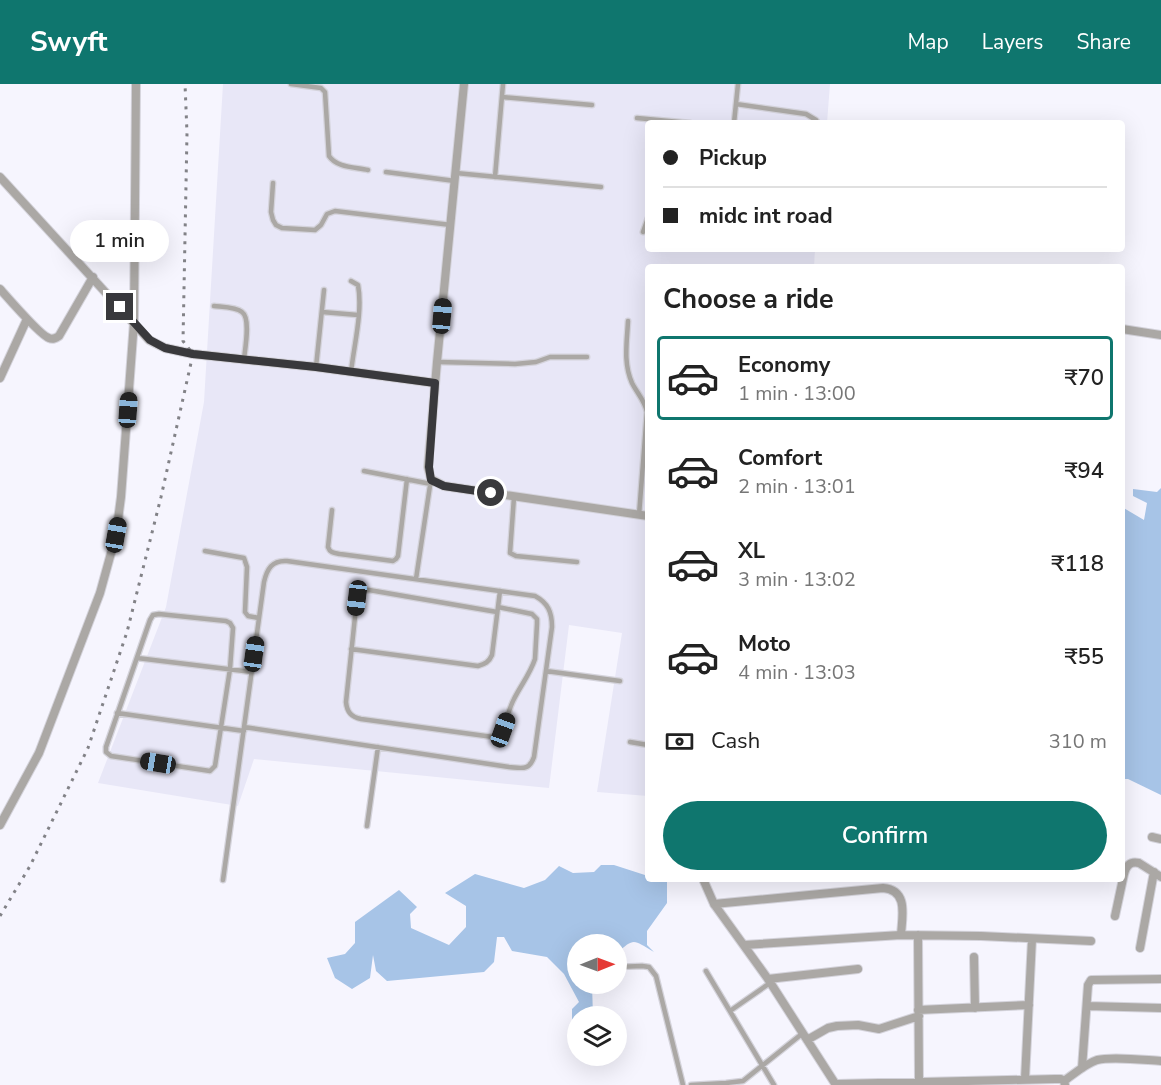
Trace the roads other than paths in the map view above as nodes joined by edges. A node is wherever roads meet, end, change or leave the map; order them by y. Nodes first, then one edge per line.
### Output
1 (136, 84) edge
2 (291, 84) edge
3 (464, 84) edge
4 (503, 84) edge
5 (738, 84) edge
6 (502, 96) junction
7 (736, 104) junction
8 (592, 105) dead end
9 (637, 118) dead end
10 (658, 120) edge
11 (734, 120) edge
12 (816, 120) edge
13 (368, 170) dead end
14 (386, 172) dead end
15 (0, 177) edge
16 (455, 177) junction
17 (495, 177) junction
18 (273, 183) dead end
19 (601, 187) dead end
20 (451, 225) junction
21 (645, 226) edge
22 (643, 232) dead end
23 (93, 277) junction
24 (351, 281) dead end
25 (0, 289) edge
26 (324, 290) dead end
27 (214, 306) dead end
28 (322, 312) junction
29 (358, 315) junction
30 (27, 319) junction
31 (628, 321) dead end
32 (134, 322) junction
33 (1125, 329) edge
34 (1161, 335) edge
35 (587, 357) dead end
36 (244, 359) junction
37 (437, 362) junction
38 (316, 367) junction
39 (351, 372) junction
40 (0, 378) edge
41 (435, 383) junction
42 (645, 404) edge
43 (364, 471) dead end
44 (407, 479) junction
45 (431, 482) junction
46 (645, 485) edge
47 (514, 497) junction
48 (332, 510) dead end
49 (644, 515) edge
50 (205, 551) dead end
51 (577, 562) dead end
52 (416, 579) junction
53 (500, 591) junction
54 (497, 610) junction
55 (260, 618) junction
56 (351, 649) junction
57 (137, 658) junction
58 (230, 669) junction
59 (546, 671) junction
60 (252, 672) junction
61 (620, 681) dead end
62 (117, 713) junction
63 (220, 727) junction
64 (244, 729) junction
65 (630, 742) dead end
66 (645, 744) edge
67 (378, 747) junction
68 (0, 825) edge
69 (367, 826) dead end
70 (1125, 869) edge
71 (1157, 874) edge
72 (223, 880) dead end
73 (704, 882) edge
74 (1121, 882) edge
75 (714, 904) junction
76 (1115, 916) dead end
77 (901, 935) junction
78 (918, 935) junction
79 (1032, 939) junction
80 (1091, 941) dead end
81 (744, 945) junction
82 (1140, 948) dead end
83 (974, 957) dead end
84 (627, 967) edge
85 (858, 969) dead end
86 (706, 971) dead end
87 (1161, 979) edge
88 (769, 981) junction
89 (1029, 1005) junction
90 (1087, 1006) junction
91 (975, 1008) junction
92 (1161, 1008) edge
93 (730, 1011) junction
94 (919, 1013) junction
95 (805, 1036) junction
96 (1161, 1061) edge
97 (763, 1066) junction
98 (1082, 1068) junction
99 (1025, 1079) junction
100 (919, 1083) junction
101 (1065, 1083) edge
102 (902, 1084) edge
103 (682, 1085) edge
104 (691, 1085) edge
105 (774, 1085) edge
106 (836, 1085) edge

1 - 32 street
2 - 13 lane
3 - 16 street
4 - 6 lane
5 - 7 lane
6 - 8 lane
6 - 17 lane
7 - 11 lane
7 - 12 lane
9 - 10 lane
14 - 16 lane
15 - 23 street
16 - 17 lane
16 - 20 street
17 - 19 lane
18 - 20 lane
20 - 37 street
21 - 22 lane
23 - 30 street
23 - 32 street
24 - 29 lane
25 - 30 street
26 - 28 lane
27 - 36 lane
28 - 29 lane
28 - 38 lane
29 - 39 lane
30 - 40 street
31 - 42 lane
32 - 36 street
32 - 68 street
33 - 34 street
35 - 37 lane
36 - 38 street
37 - 41 street
38 - 39 street
39 - 41 street
41 - 45 street
43 - 44 lane
44 - 45 lane
44 - 48 lane
45 - 47 street
45 - 52 lane
46 - 49 lane
47 - 49 street
47 - 51 lane
50 - 55 lane
52 - 53 lane
52 - 55 lane
53 - 54 lane
53 - 59 lane
54 - 56 lane
54 - 56 lane
54 - 56 lane
55 - 60 lane
57 - 58 lane
57 - 58 lane
57 - 62 lane
58 - 60 lane
58 - 63 lane
59 - 61 lane
59 - 67 lane
60 - 64 lane
62 - 63 lane
62 - 63 lane
63 - 64 lane
64 - 67 lane
64 - 72 lane
65 - 66 lane
67 - 69 lane
70 - 71 street
71 - 82 street
73 - 75 street
74 - 76 street
75 - 77 street
75 - 81 street
77 - 78 street
77 - 81 street
78 - 79 street
78 - 94 street
79 - 80 street
79 - 89 street
81 - 88 street
83 - 91 street
84 - 103 lane
85 - 88 street
86 - 93 lane
87 - 90 street
88 - 93 lane
88 - 95 street
89 - 91 street
89 - 99 street
90 - 92 street
90 - 98 street
91 - 94 street
93 - 97 lane
94 - 95 street
94 - 100 street
95 - 97 lane
95 - 106 street
96 - 98 street
97 - 104 lane
97 - 105 lane
98 - 101 street
99 - 100 street
99 - 101 street
100 - 102 street
102 - 106 street

